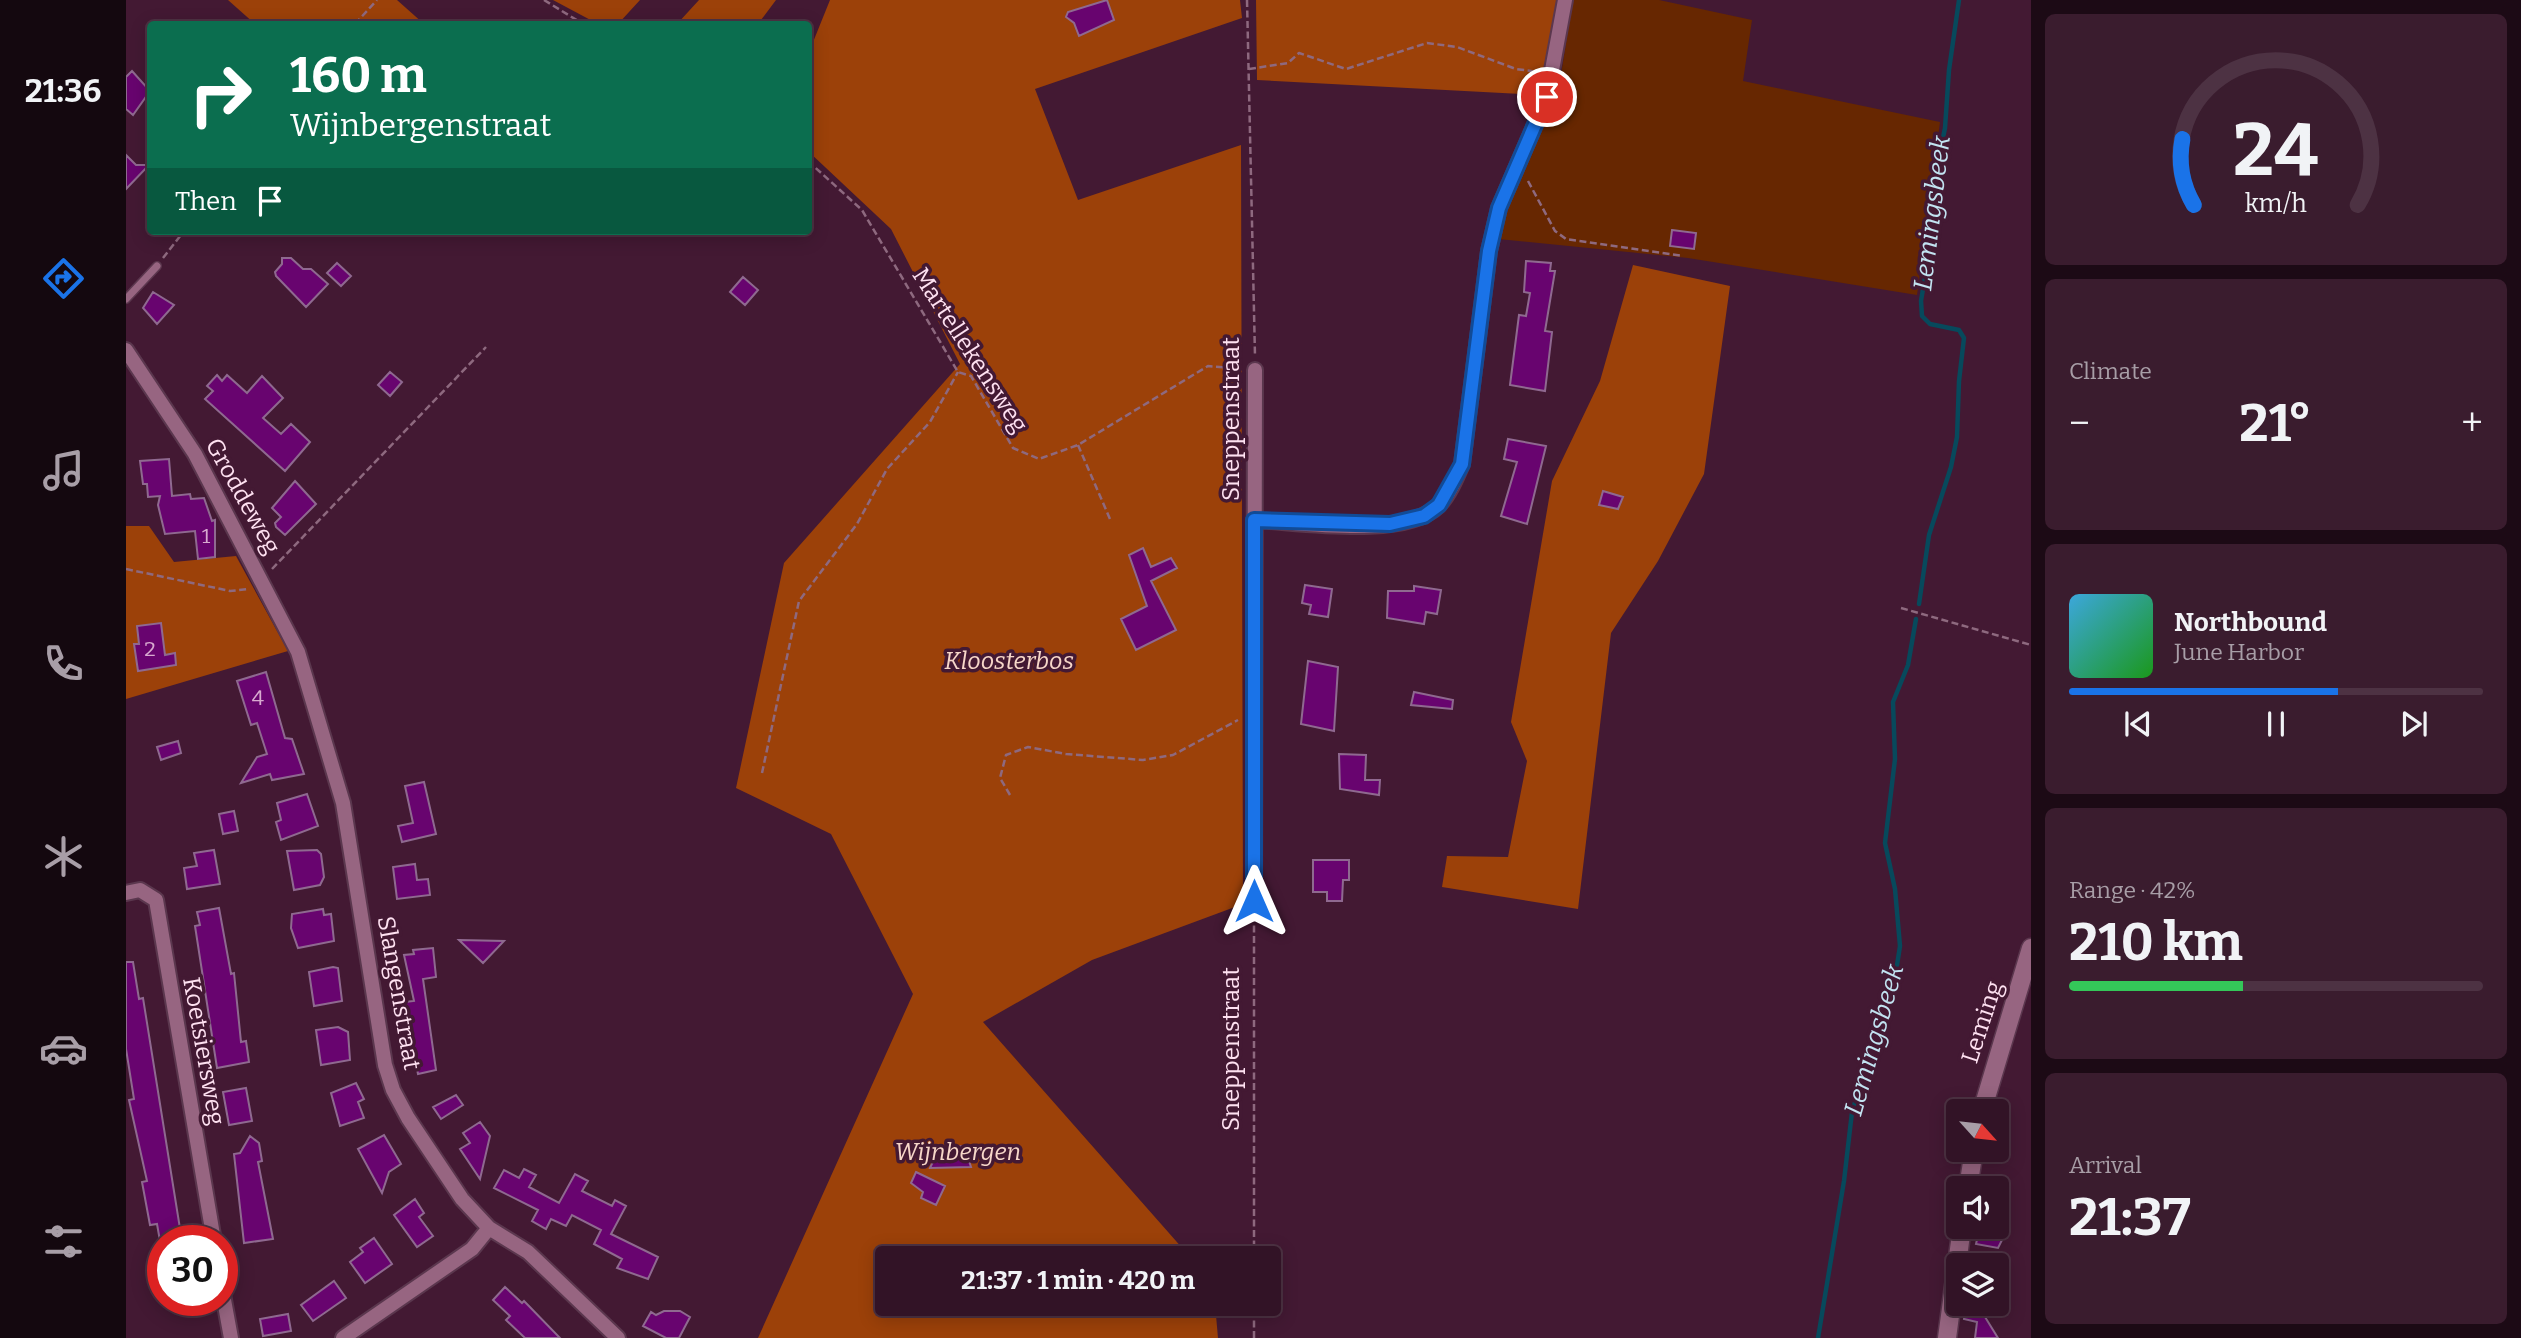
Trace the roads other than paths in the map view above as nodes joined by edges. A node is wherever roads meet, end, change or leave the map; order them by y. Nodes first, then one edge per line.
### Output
1 (1564, 0) edge
2 (157, 267) road end
3 (126, 299) edge
4 (126, 350) edge
5 (1255, 370) road end
6 (1254, 520) junction
7 (264, 582) joint
8 (126, 892) edge
9 (1254, 901) road end
10 (2031, 948) edge
11 (1986, 1099) edge
12 (211, 1225) edge
13 (489, 1228) junction
14 (1960, 1239) edge
15 (227, 1316) edge
16 (231, 1338) edge
17 (343, 1338) edge
18 (618, 1338) edge
19 (1947, 1338) edge

1 - 6 street
2 - 3 lane
4 - 7 street, Groddeweg
5 - 6 street, Sneppenstraat
6 - 9 street, Sneppenstraat
7 - 13 street, Slangenstraat
8 - 12 street, Koetsiersweg
10 - 11 street, Leming
13 - 17 street
13 - 18 street, Slangenstraat
14 - 19 street
15 - 16 street

